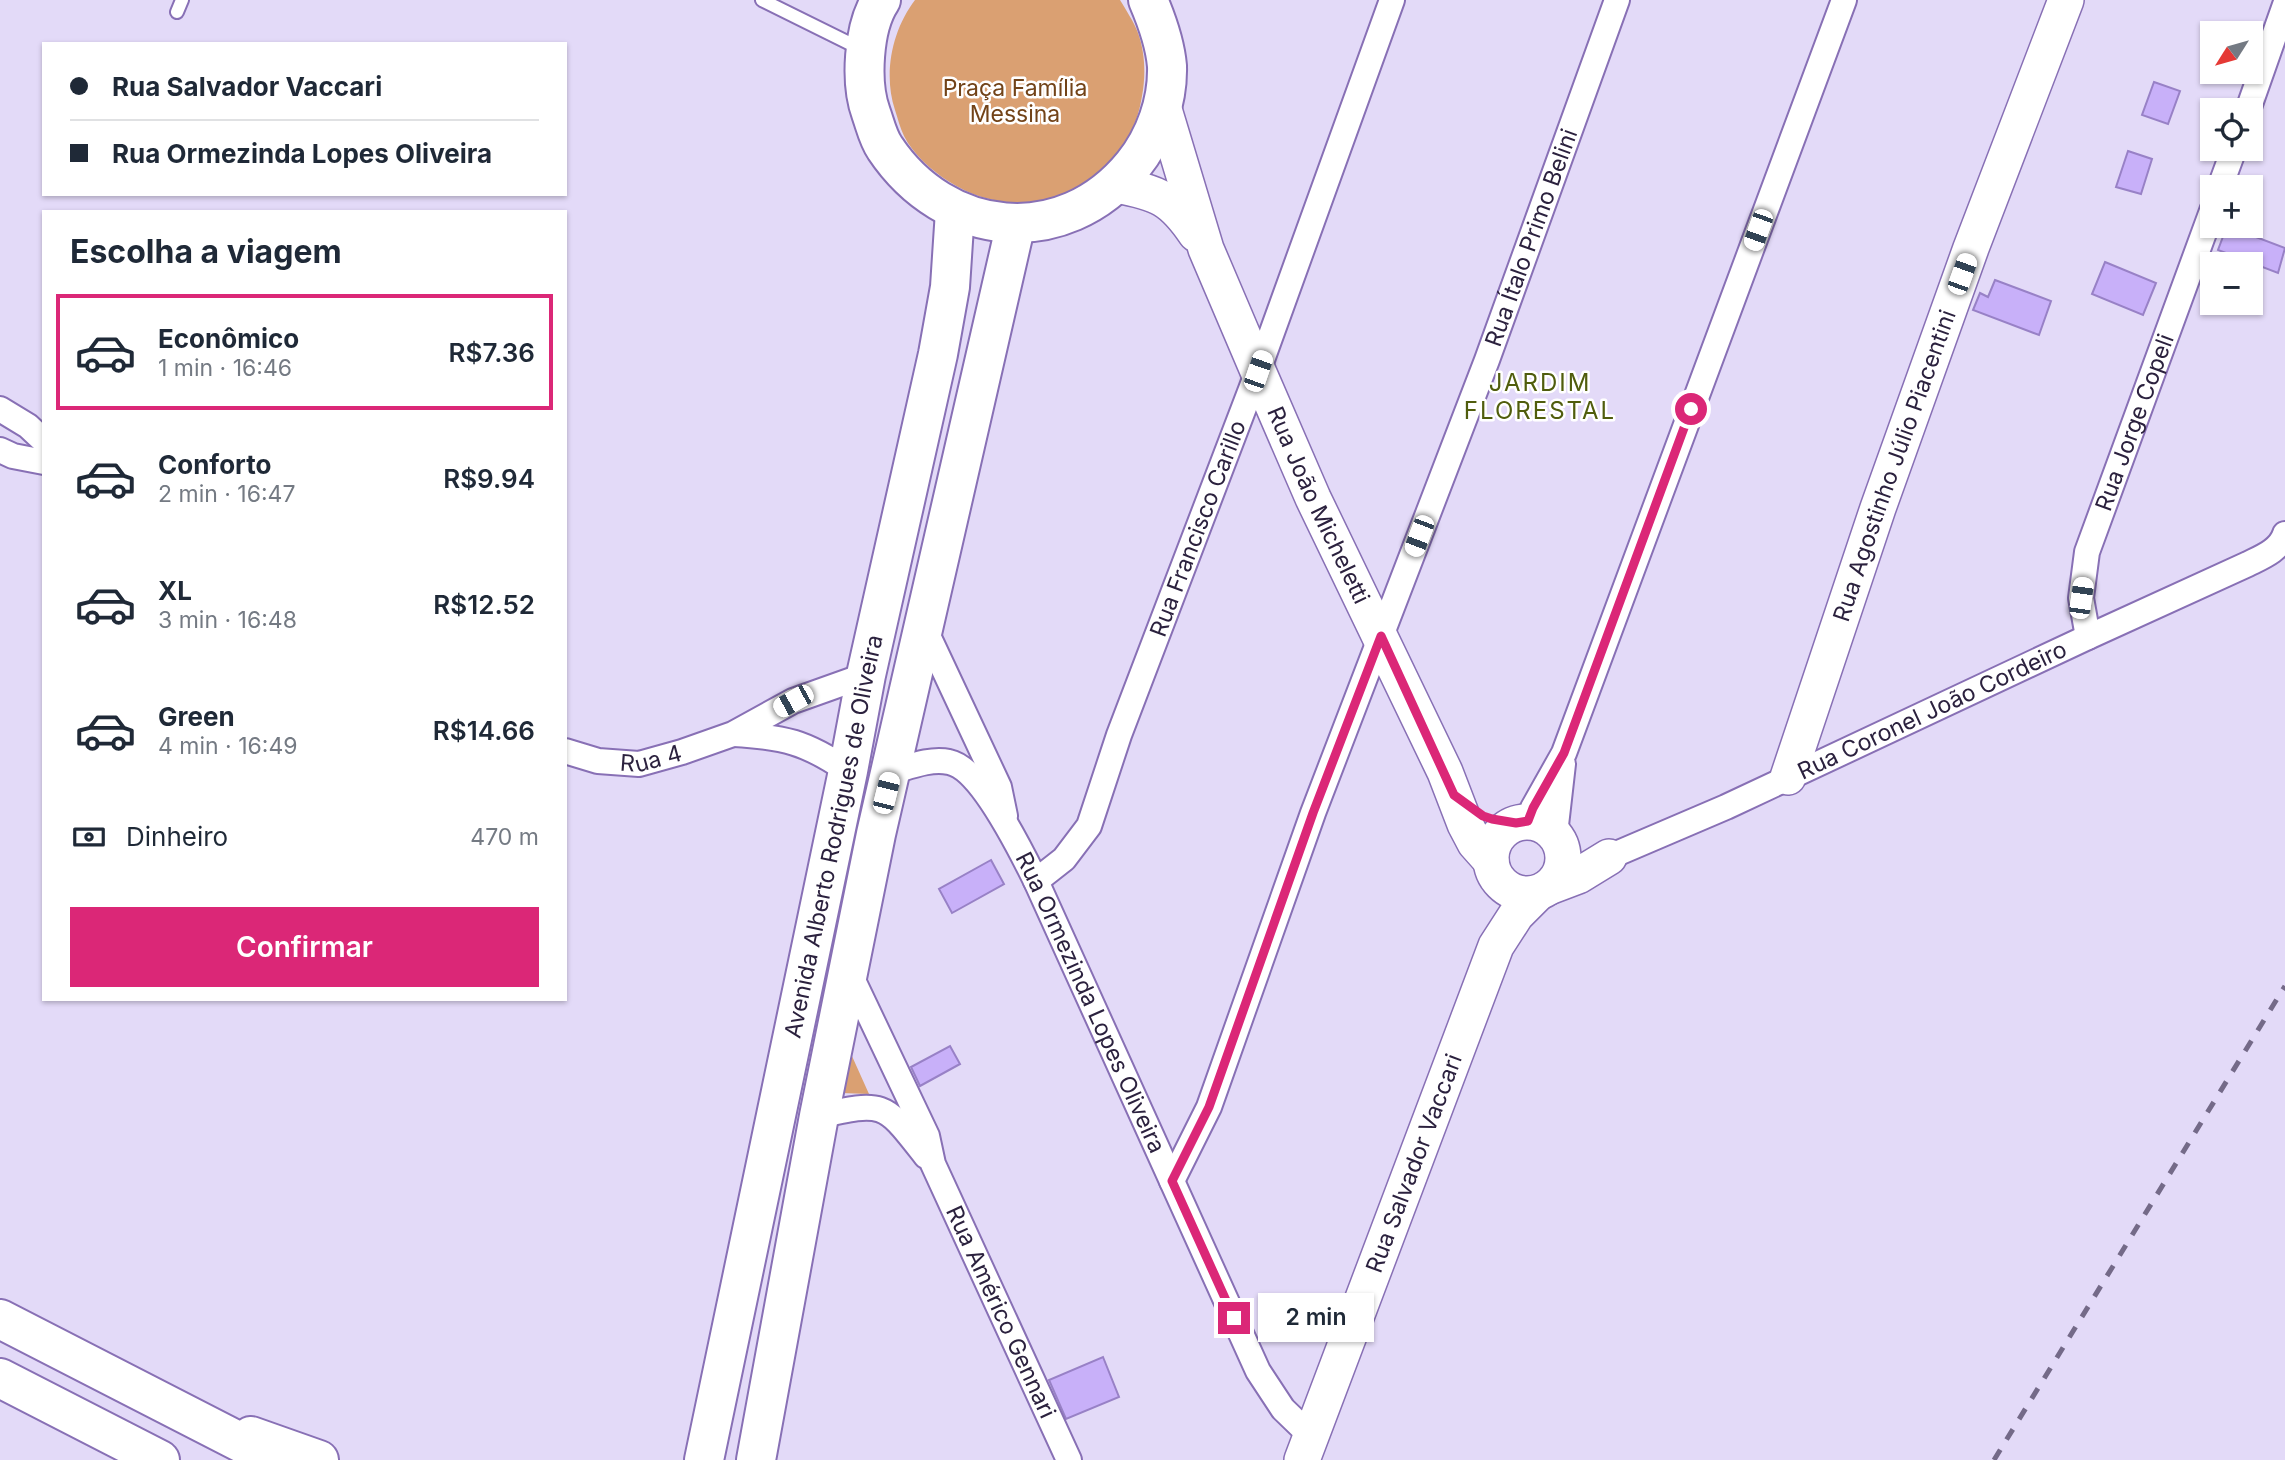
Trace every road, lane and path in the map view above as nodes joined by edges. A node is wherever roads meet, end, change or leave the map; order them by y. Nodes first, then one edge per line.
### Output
1 (762, 0) edge
2 (881, 0) edge
3 (1148, 0) edge
4 (1391, 0) edge
5 (1617, 0) edge
6 (1844, 0) edge
7 (2066, 0) edge
8 (2285, 5) edge
9 (864, 51) junction
10 (2252, 98) edge
11 (1163, 106) junction
12 (1116, 185) junction
13 (956, 211) junction
14 (1017, 223) junction
15 (2202, 238) edge
16 (1206, 249) junction
17 (1258, 371) junction
18 (0, 409) edge
19 (42, 439) edge
20 (0, 450) edge
21 (42, 462) edge
22 (2285, 534) edge
23 (923, 623) junction
24 (1381, 636) junction
25 (2088, 637) junction
26 (866, 675) junction
27 (733, 734) junction
28 (567, 752) edge
29 (848, 771) junction
30 (891, 772) junction
31 (1788, 777) junction
32 (1454, 795) junction
33 (1007, 823) junction
34 (1540, 830) junction
35 (1609, 857) junction
36 (1495, 871) junction
37 (1036, 881) junction
38 (1543, 890) junction
39 (1496, 946) junction
40 (849, 972) junction
41 (819, 1116) junction
42 (933, 1164) junction
43 (1172, 1181) junction
44 (740, 1288) junction
45 (785, 1301) junction
46 (0, 1319) edge
47 (0, 1378) edge
48 (178, 1409) junction
49 (1307, 1448) edge
50 (160, 1460) edge
51 (275, 1460) edge
52 (318, 1460) edge
53 (704, 1460) edge
54 (756, 1460) edge
55 (1069, 1460) edge

1 - 9 lane
2 - 9 main road
3 - 11 main road
4 - 17 street, Rua Francisco Carillo
5 - 24 street, Rua Ítalo Primo Belini
6 - 34 street
7 - 31 street, Rua Agostinho Júlio Piacentini
8 - 10 street
9 - 13 main road
11 - 12 main road
11 - 16 street, Rua João Micheletti
12 - 14 main road
12 - 16 street, Rua João Micheletti
13 - 14 main road
13 - 26 main road, Avenida Alberto Rodrigues de Oliveira
14 - 23 main road, Avenida Alberto Rodrigues de Oliveira
15 - 25 street, Rua Jorge Copeli
16 - 17 street, Rua João Micheletti
17 - 24 street, Rua João Micheletti
17 - 37 street, Rua Francisco Carillo
18 - 19 street
20 - 21 street
22 - 25 street, Rua Coronel João Cordeiro
23 - 30 main road, Avenida Alberto Rodrigues de Oliveira
23 - 33 street, Rua Ormezinda Lopes Oliveira
24 - 32 street, Rua João Micheletti
24 - 43 street, Rua Ítalo Primo Belini
25 - 31 street, Rua Coronel João Cordeiro
26 - 27 street, Rua 4
26 - 29 main road, Avenida Alberto Rodrigues de Oliveira
27 - 28 street, Rua 4
27 - 29 street, Rua 4
29 - 44 main road, Avenida Alberto Rodrigues de Oliveira
30 - 33 street, Rua Ormezinda Lopes Oliveira
30 - 40 main road, Avenida Alberto Rodrigues de Oliveira
31 - 35 street, Rua Coronel João Cordeiro
32 - 34 street, Rua João Micheletti
32 - 36 street, Rua João Micheletti
33 - 37 street, Rua Ormezinda Lopes Oliveira
34 - 35 street
34 - 36 street
34 - 38 street
35 - 38 street, Rua Coronel João Cordeiro
36 - 38 street
36 - 39 street, Rua Salvador Vaccari
37 - 43 street, Rua Ormezinda Lopes Oliveira
38 - 39 street, Rua Salvador Vaccari
39 - 49 street, Rua Salvador Vaccari
40 - 41 main road, Avenida Alberto Rodrigues de Oliveira
40 - 42 street, Rua Américo Gennari
41 - 42 street, Rua Américo Gennari
41 - 45 main road, Avenida Alberto Rodrigues de Oliveira
42 - 55 street, Rua Américo Gennari
43 - 49 street, Rua Ormezinda Lopes Oliveira
44 - 45 street
44 - 53 main road, Avenida Alberto Rodrigues de Oliveira
45 - 54 main road, Avenida Alberto Rodrigues de Oliveira
46 - 48 main road
47 - 50 main road
48 - 51 main road
48 - 52 main road

